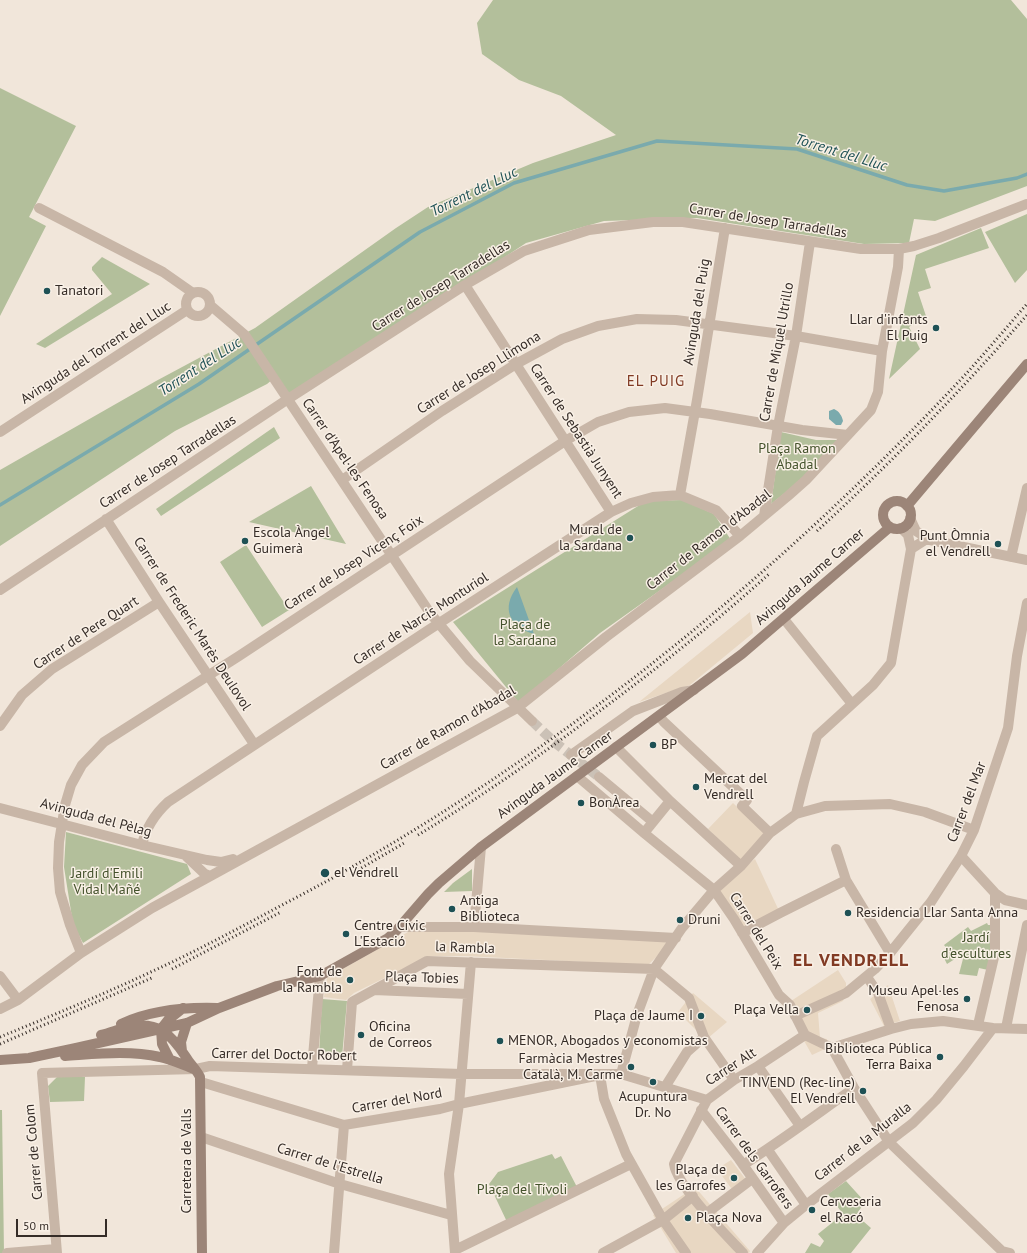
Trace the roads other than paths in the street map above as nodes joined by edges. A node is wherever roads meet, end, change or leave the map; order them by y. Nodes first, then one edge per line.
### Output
1 (1027, 204) edge
2 (39, 208) dead end
3 (725, 228) junction
4 (810, 242) junction
5 (900, 249) junction
6 (465, 285) junction
7 (194, 293) junction
8 (210, 305) junction
9 (187, 310) junction
10 (710, 324) junction
11 (796, 336) junction
12 (882, 351) junction
13 (516, 364) junction
14 (1027, 364) edge
15 (288, 399) junction
16 (695, 412) junction
17 (778, 426) junction
18 (0, 432) edge
19 (848, 435) junction
20 (565, 441) junction
21 (342, 480) junction
22 (1027, 488) edge
23 (680, 495) junction
24 (907, 506) junction
25 (612, 512) junction
26 (764, 516) junction
27 (910, 518) junction
28 (106, 519) junction
29 (890, 526) junction
30 (901, 528) junction
31 (740, 536) junction
32 (930, 540) junction
33 (911, 549) junction
34 (391, 555) junction
35 (1011, 557) junction
36 (1027, 560) edge
37 (0, 590) edge
38 (159, 602) junction
39 (1027, 603) edge
40 (784, 619) junction
41 (439, 624) junction
42 (1022, 657) edge
43 (208, 675) junction
44 (694, 690) junction
45 (852, 704) junction
46 (517, 708) junction
47 (659, 716) junction
48 (532, 721) tunnel mouth
49 (0, 726) edge
50 (254, 744) junction
51 (616, 747) junction
52 (571, 755) dead end
53 (577, 776) junction
54 (599, 777) tunnel mouth
55 (670, 801) junction
56 (0, 808) edge
57 (796, 814) junction
58 (653, 822) junction
59 (62, 824) junction
60 (974, 830) junction
61 (644, 833) junction
62 (770, 833) junction
63 (142, 845) junction
64 (481, 847) junction
65 (836, 849) dead end
66 (253, 852) junction
67 (185, 855) junction
68 (961, 856) junction
69 (741, 866) junction
70 (210, 876) junction
71 (846, 880) junction
72 (714, 890) junction
73 (995, 892) junction
74 (1027, 905) edge
75 (1027, 925) edge
76 (400, 927) junction
77 (474, 927) junction
78 (742, 933) junction
79 (676, 938) junction
80 (81, 953) junction
81 (890, 953) junction
82 (471, 962) junction
83 (654, 969) junction
84 (0, 976) edge
85 (320, 976) junction
86 (867, 977) junction
87 (374, 990) junction
88 (468, 994) junction
89 (18, 1000) junction
90 (183, 1008) junction
91 (219, 1008) junction
92 (0, 1009) edge
93 (796, 1016) junction
94 (187, 1023) junction
95 (978, 1025) junction
96 (993, 1028) junction
97 (1006, 1028) junction
98 (161, 1029) junction
99 (891, 1029) junction
100 (1027, 1029) edge
101 (101, 1034) junction
102 (803, 1036) junction
103 (704, 1037) junction
104 (829, 1047) junction
105 (76, 1048) junction
106 (182, 1051) junction
107 (29, 1058) junction
108 (0, 1060) edge
109 (170, 1060) junction
110 (758, 1066) junction
111 (312, 1068) junction
112 (196, 1069) junction
113 (347, 1070) junction
114 (42, 1073) joint
115 (462, 1074) junction
116 (621, 1074) junction
117 (600, 1075) junction
118 (734, 1080) junction
119 (201, 1082) junction
120 (665, 1087) junction
121 (854, 1088) junction
122 (706, 1100) junction
123 (459, 1104) junction
124 (701, 1110) junction
125 (344, 1125) junction
126 (800, 1126) junction
127 (201, 1137) junction
128 (889, 1142) junction
129 (768, 1150) junction
130 (631, 1164) junction
131 (743, 1165) junction
132 (752, 1179) junction
133 (340, 1184) junction
134 (693, 1196) junction
135 (806, 1205) junction
136 (707, 1213) junction
137 (451, 1215) junction
138 (663, 1220) junction
139 (784, 1224) junction
140 (56, 1251) edge
141 (455, 1252) edge
142 (1004, 1252) edge
143 (7, 1253) edge
144 (202, 1253) edge
145 (334, 1253) edge
146 (603, 1253) edge
147 (686, 1253) edge
148 (743, 1253) edge
149 (757, 1253) edge

1 - 5 street, Carrer de Josep Tarradellas
2 - 7 street
3 - 4 street, Carrer de Josep Tarradellas
3 - 6 street, Carrer de Josep Tarradellas
3 - 10 street, Avinguda del Puig
4 - 5 street, Carrer de Josep Tarradellas
4 - 11 street, Carrer de Miquel Utrillo
5 - 12 street, Carrer de Ramon d'Abadal
6 - 13 street, Carrer de Sebastià Junyent
6 - 15 street, Carrer de Josep Tarradellas
7 - 8 street
7 - 9 street
8 - 9 street
8 - 15 street, Carrer d'Apel·les Fenosa
9 - 18 street, Avinguda del Torrent del Lluc
10 - 11 street, Carrer de Josep Llimona
10 - 13 street, Carrer de Josep Llimona
10 - 16 street, Avinguda del Puig
11 - 12 street, Carrer de Josep Llimona
11 - 17 street, Carrer de Miquel Utrillo
12 - 19 street, Carrer de Ramon d'Abadal
13 - 20 street, Carrer de Sebastià Junyent
13 - 21 street, Carrer de Josep Llimona
14 - 24 street
15 - 21 street, Carrer d'Apel·les Fenosa
15 - 28 street, Carrer de Josep Tarradellas
16 - 17 street, Carrer de Josep Vicenç Foix
16 - 20 street, Carrer de Josep Vicenç Foix
16 - 23 street, Avinguda del Puig
17 - 19 street, Carrer de Josep Vicenç Foix
17 - 26 street, Carrer de Miquel Utrillo
19 - 26 street, Carrer de Ramon d'Abadal
20 - 25 street, Carrer de Sebastià Junyent
20 - 34 street, Carrer de Josep Vicenç Foix
21 - 34 street, Carrer d'Apel·les Fenosa
22 - 35 street
23 - 25 street, Carrer de Narcís Monturiol
23 - 31 street, Carrer de Narcís Monturiol
24 - 27 street
24 - 29 street
25 - 41 street, Carrer de Narcís Monturiol
26 - 31 street, Carrer de Ramon d'Abadal
27 - 30 street
27 - 32 street
28 - 37 street, Carrer de Josep Tarradellas
28 - 38 street, Carrer de Frederic Marès Deulovol
29 - 30 street
29 - 40 street, Avinguda Jaume Carner
30 - 33 street
31 - 46 street, Carrer de Ramon d'Abadal
32 - 33 street
32 - 35 street
33 - 45 street
34 - 41 street, Carrer d'Apel·les Fenosa
34 - 43 street, Carrer de Josep Vicenç Foix
35 - 36 street
38 - 43 street, Carrer de Frederic Marès Deulovol
38 - 49 street, Carrer de Pere Quart
39 - 42 street, Carrer del Mar
40 - 44 street, Avinguda Jaume Carner
40 - 45 street
41 - 46 street, Carrer d'Apel·les Fenosa
41 - 50 street, Carrer de Narcís Monturiol
42 - 60 street, Carrer del Mar
43 - 50 street, Carrer de Frederic Marès Deulovol
43 - 59 street, Carrer de Josep Vicenç Foix
44 - 47 street, Avinguda Jaume Carner
44 - 52 street
45 - 57 street
46 - 48 street, Carrer d'Apel·les Fenosa
46 - 66 street, Carrer de Ramon d'Abadal
47 - 51 street, Avinguda Jaume Carner
47 - 62 street
50 - 63 street, Carrer de Narcís Monturiol
51 - 53 street, Avinguda Jaume Carner
51 - 55 street
53 - 61 street, Carrer del Peix
53 - 64 street, Avinguda Jaume Carner
54 - 58 street
55 - 58 street
55 - 69 street
56 - 59 street, Avinguda del Pèlag
57 - 60 street
57 - 62 street
58 - 61 street
59 - 63 street, Avinguda del Pèlag
59 - 80 street, Carrer de Josep Vicenç Foix
60 - 68 street, Carrer del Mar
61 - 72 street, Carrer del Peix
62 - 69 street
63 - 67 street, Avinguda del Pèlag
64 - 76 street, Avinguda Jaume Carner
64 - 77 street
65 - 71 street
66 - 67 street, Avinguda del Pèlag
66 - 70 street, Carrer de Ramon d'Abadal
67 - 70 street
68 - 73 street
68 - 81 street, Carrer del Mar
69 - 72 street
70 - 80 street, Carrer de Ramon d'Abadal
71 - 78 street
71 - 81 street
72 - 78 street, Carrer del Peix
72 - 79 street
73 - 74 street
73 - 95 street
75 - 97 street
76 - 77 street, la Rambla
76 - 85 street, Avinguda Jaume Carner
77 - 79 street, la Rambla
78 - 93 street, Carrer del Peix
79 - 83 street
80 - 89 street, Carrer de Ramon d'Abadal
81 - 86 street, Carrer del Mar
82 - 83 street, la Rambla
82 - 87 street, la Rambla
82 - 88 street
83 - 103 street
83 - 116 street
84 - 89 street
85 - 91 street, Avinguda Jaume Carner
85 - 111 street
86 - 93 street, Carrer del Mar
86 - 99 street
87 - 88 street, Plaça Tobies
87 - 113 street, la Rambla
88 - 115 street
89 - 92 street, Carrer de Ramon d'Abadal
90 - 91 street
90 - 98 street
90 - 101 street
91 - 94 street, Avinguda Jaume Carner
93 - 102 street
94 - 98 street, Avinguda Jaume Carner
94 - 106 street
95 - 96 street
95 - 99 street
96 - 97 street
96 - 128 street, Carrer de la Muralla
97 - 100 street
98 - 101 street
98 - 105 street, Avinguda Jaume Carner
98 - 106 street, Carretera de Valls
98 - 109 street
99 - 104 street
101 - 105 street
102 - 104 street
102 - 110 street, Carrer Alt
103 - 118 street
103 - 120 street
104 - 121 street
105 - 107 street, Avinguda Jaume Carner
106 - 112 street, Carretera de Valls
107 - 108 street
107 - 109 street
109 - 112 street
110 - 118 street, Carrer Alt
110 - 126 street
111 - 112 street, Carrer del Doctor Robert
111 - 113 street, Carrer del Doctor Robert
112 - 114 street, Carrer del Doctor Robert
112 - 119 street, Carretera de Valls
113 - 115 street, Carrer del Doctor Robert
114 - 140 street, Carrer de Colom
115 - 117 street, Carrer del Doctor Robert
115 - 123 street
116 - 117 street, Carrer del Doctor Robert
116 - 120 street, Carrer del Doctor Robert
117 - 123 street, Carrer del Nord
117 - 130 street
118 - 122 street, Carrer Alt
119 - 125 street, Carrer del Nord
119 - 127 street, Carretera de Valls
120 - 122 street, Carrer del Doctor Robert
121 - 126 street
121 - 128 street
122 - 124 street, Carrer Alt
123 - 125 street, Carrer del Nord
123 - 137 street
124 - 131 street, Carrer dels Garrofers
124 - 134 street, Carrer Alt
125 - 133 street
126 - 129 street
127 - 133 street, Carrer de l'Estrella
127 - 144 street, Carretera de Valls
128 - 135 street, Carrer de la Muralla
128 - 142 street
129 - 131 street
129 - 135 street
130 - 138 street
130 - 141 street
131 - 132 street, Carrer dels Garrofers
132 - 136 street
132 - 139 street, Carrer dels Garrofers
133 - 137 street, Carrer de l'Estrella
133 - 145 street
134 - 136 street
134 - 138 street
135 - 139 street, Carrer de la Muralla
136 - 148 street
137 - 141 street
138 - 146 street
138 - 147 street
139 - 149 street, Carrer de la Muralla
140 - 143 street

